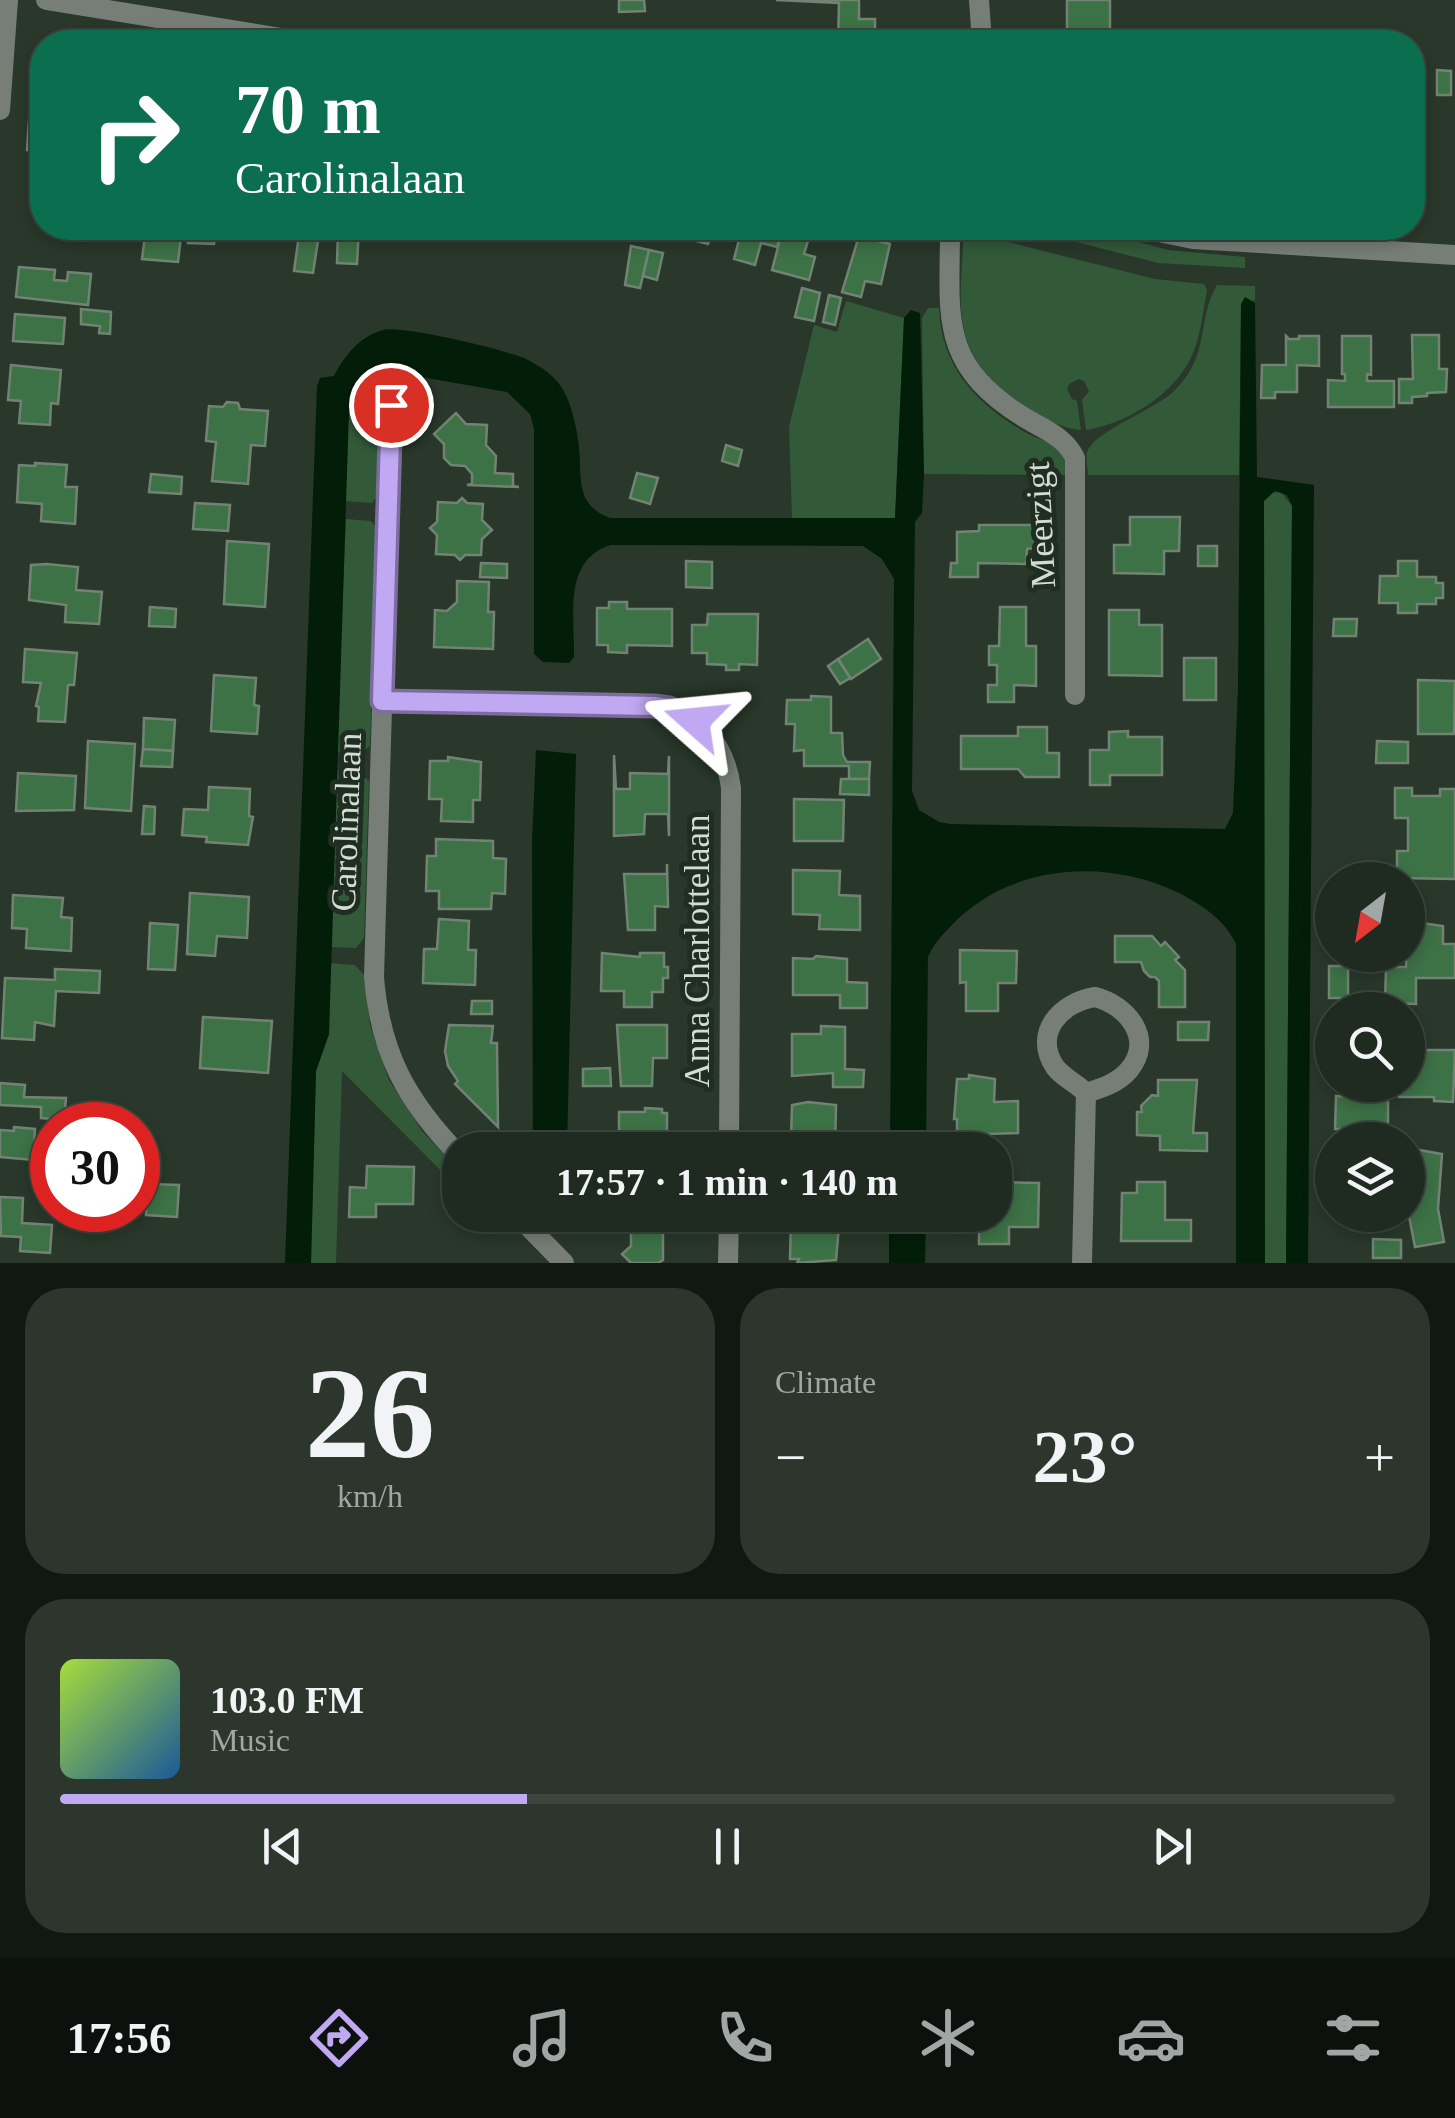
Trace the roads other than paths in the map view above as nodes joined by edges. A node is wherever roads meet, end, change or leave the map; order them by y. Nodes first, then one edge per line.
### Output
1 (8, 0) edge
2 (46, 0) edge
3 (979, 0) edge
4 (232, 30) edge
5 (981, 30) edge
6 (0, 110) edge
7 (950, 240) edge
8 (1209, 240) edge
9 (1455, 255) edge
10 (391, 405) dead end
11 (1075, 695) dead end
12 (382, 701) junction
13 (1086, 1093) junction
14 (729, 1132) edge
15 (442, 1137) edge
16 (534, 1232) edge
17 (729, 1232) edge
18 (564, 1263) edge
19 (728, 1263) edge
20 (1082, 1263) edge

1 - 6 street
2 - 4 street
3 - 5 street
7 - 11 street, Meerzigt
8 - 9 street
10 - 12 street, Carolinalaan
12 - 14 street, Anna Charlottelaan
12 - 15 street, Carolinalaan
13 - 13 street
13 - 20 street
16 - 18 street
17 - 19 street

